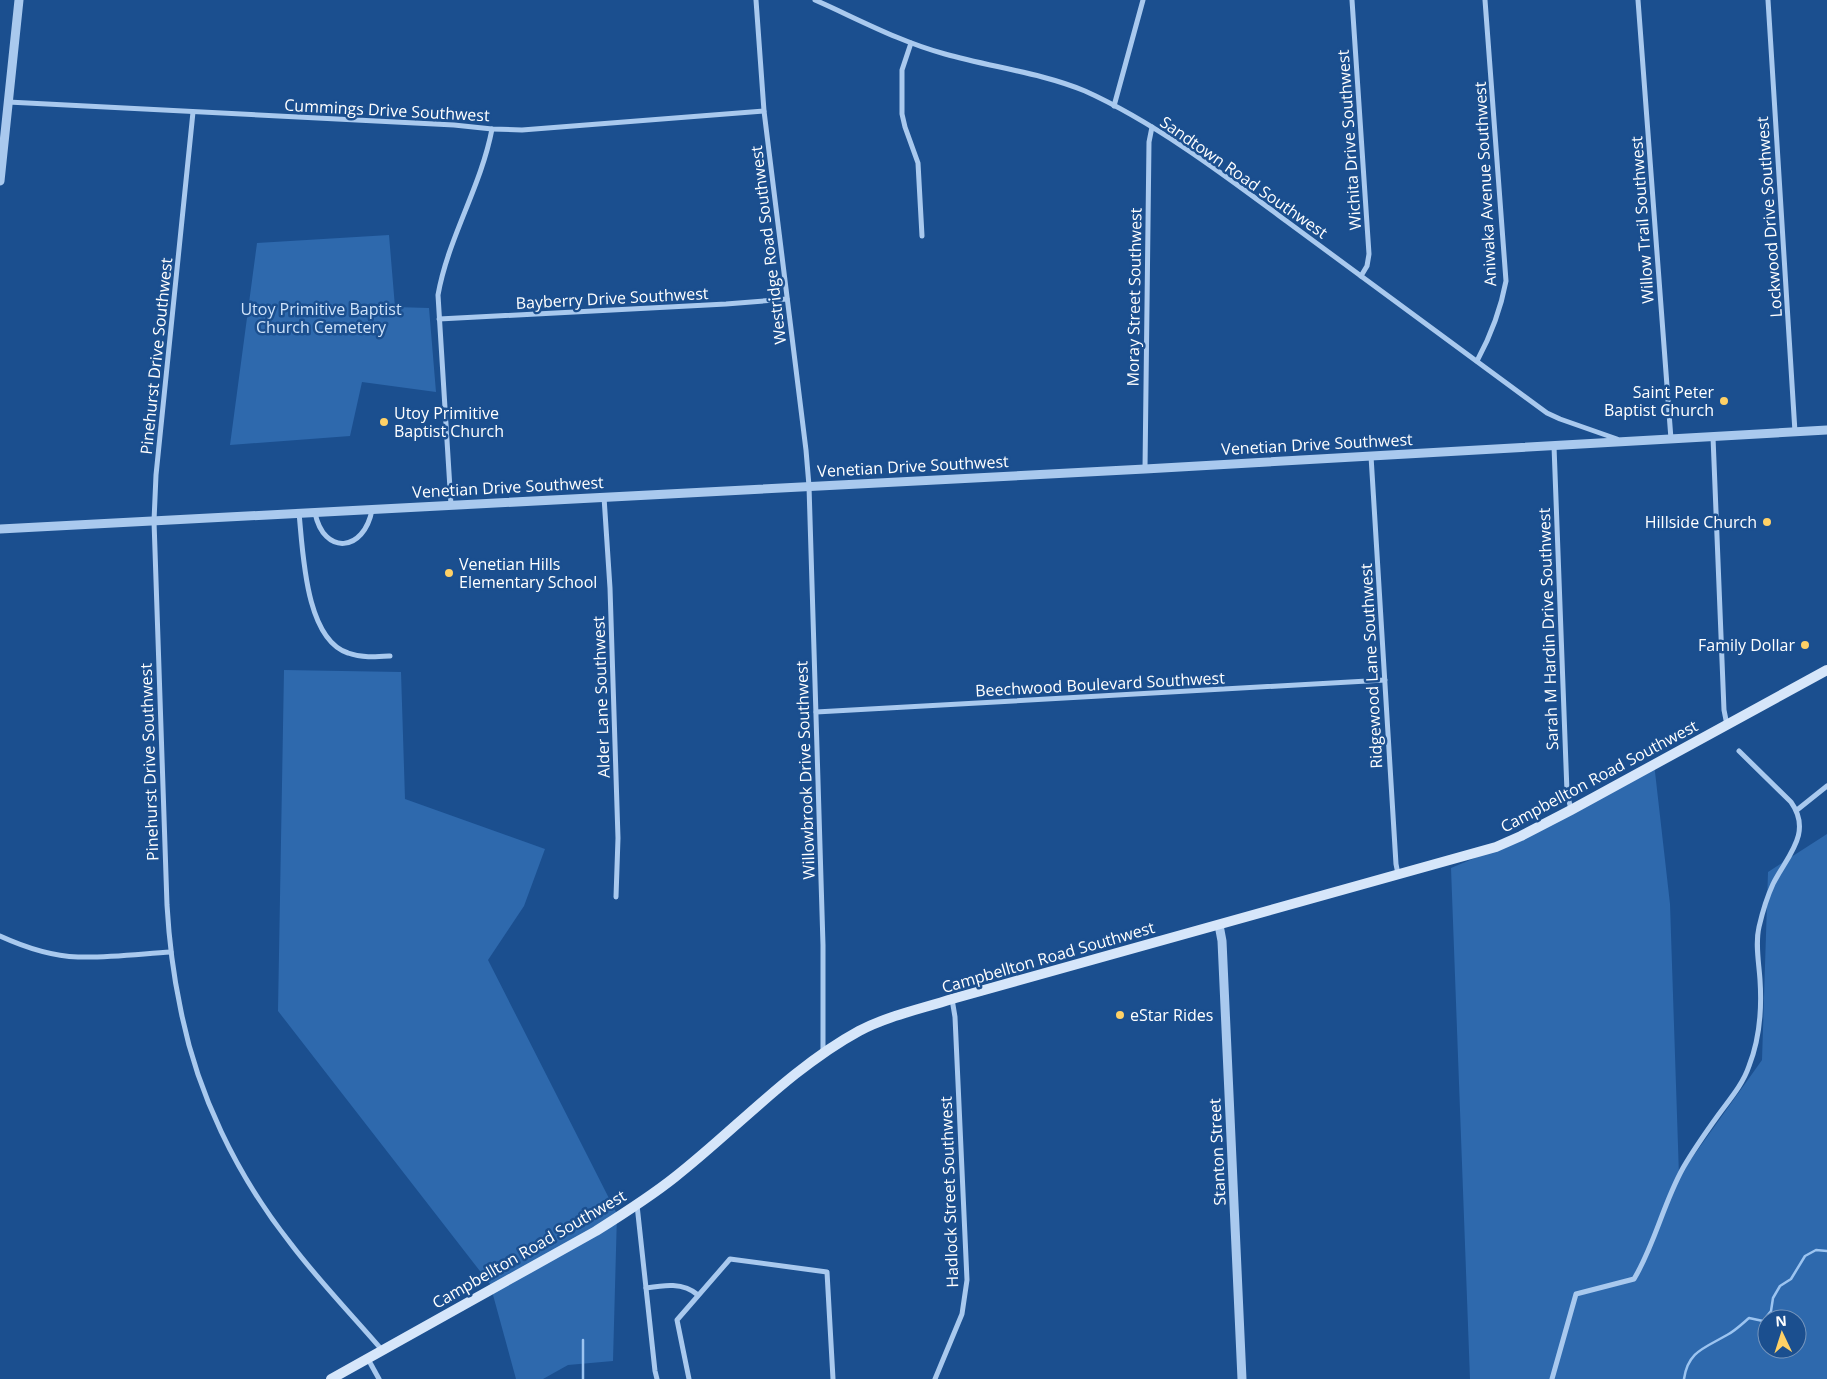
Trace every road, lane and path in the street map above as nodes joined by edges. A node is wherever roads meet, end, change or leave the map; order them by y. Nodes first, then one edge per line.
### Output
1 (18, 0) edge
2 (756, 0) edge
3 (815, 0) edge
4 (1143, 0) edge
5 (1352, 0) edge
6 (1485, 0) edge
7 (1638, 0) edge
8 (1768, 0) edge
9 (911, 43) junction
10 (8, 102) junction
11 (1114, 106) junction
12 (764, 111) junction
13 (193, 112) junction
14 (1152, 127) junction
15 (492, 129) junction
16 (0, 181) edge
17 (922, 236) dead end
18 (1361, 276) junction
19 (787, 299) junction
20 (439, 319) junction
21 (1477, 361) junction
22 (1827, 430) edge
23 (1795, 432) junction
24 (1713, 437) junction
25 (1671, 439) junction
26 (1625, 442) junction
27 (1554, 446) junction
28 (1371, 456) junction
29 (1145, 468) junction
30 (809, 486) junction
31 (604, 497) junction
32 (451, 505) junction
33 (372, 510) junction
34 (315, 513) junction
35 (299, 514) junction
36 (154, 521) junction
37 (0, 529) edge
38 (390, 656) dead end
39 (1827, 670) edge
40 (1385, 680) junction
41 (816, 712) junction
42 (1727, 725) junction
43 (1739, 751) dead end
44 (1827, 786) edge
45 (1571, 810) junction
46 (1797, 810) junction
47 (1398, 875) junction
48 (616, 897) dead end
49 (1219, 925) junction
50 (0, 936) edge
51 (170, 952) junction
52 (952, 999) junction
53 (824, 1052) junction
54 (637, 1205) junction
55 (646, 1288) junction
56 (698, 1295) junction
57 (382, 1350) junction
58 (368, 1359) junction
59 (331, 1379) edge
60 (379, 1379) edge
61 (657, 1379) edge
62 (689, 1379) edge
63 (833, 1379) edge
64 (935, 1379) edge
65 (1242, 1379) edge
66 (1552, 1379) edge

1 - 10 street
2 - 12 street, Westridge Road Southwest
3 - 9 street, Sandtown Road Southwest
4 - 11 street
5 - 18 street, Wichita Drive Southwest
6 - 21 street, Aniwaka Avenue Southwest
7 - 25 street, Willow Trail Southwest
8 - 23 street, Lockwood Drive Southwest
9 - 11 street, Sandtown Road Southwest
9 - 17 street
10 - 13 street, Cummings Drive Southwest
10 - 16 street
11 - 14 street, Sandtown Road Southwest
12 - 15 street, Cummings Drive Southwest
12 - 19 street, Westridge Road Southwest
13 - 15 street, Cummings Drive Southwest
13 - 36 street, Pinehurst Drive Southwest
14 - 18 street, Sandtown Road Southwest
14 - 29 street, Moray Street Southwest
15 - 20 street
18 - 21 street, Sandtown Road Southwest
19 - 20 street, Bayberry Drive Southwest
19 - 30 street, Westridge Road Southwest
20 - 32 street
21 - 26 street, Sandtown Road Southwest
22 - 23 street, Venetian Drive Southwest
23 - 24 street, Venetian Drive Southwest
24 - 25 street, Venetian Drive Southwest
24 - 42 street
25 - 26 street, Venetian Drive Southwest
26 - 27 street, Venetian Drive Southwest
27 - 28 street, Venetian Drive Southwest
27 - 45 street, Sarah M Hardin Drive Southwest
28 - 29 street, Venetian Drive Southwest
28 - 40 street, Ridgewood Lane Southwest
29 - 30 street, Venetian Drive Southwest
30 - 31 street, Venetian Drive Southwest
30 - 41 street, Willowbrook Drive Southwest
31 - 32 street, Venetian Drive Southwest
31 - 48 street, Alder Lane Southwest
32 - 33 street, Venetian Drive Southwest
33 - 34 street, Venetian Drive Southwest
33 - 34 street
34 - 35 street, Venetian Drive Southwest
35 - 36 street, Venetian Drive Southwest
35 - 38 street
36 - 37 street, Venetian Drive Southwest
36 - 51 street, Pinehurst Drive Southwest
39 - 42 main road, Campbellton Road Southwest
40 - 41 street, Beechwood Boulevard Southwest
40 - 47 street, Ridgewood Lane Southwest
41 - 53 street, Willowbrook Drive Southwest
42 - 45 main road, Campbellton Road Southwest
43 - 46 street
44 - 46 street
45 - 47 main road, Campbellton Road Southwest
46 - 66 street
47 - 49 main road, Campbellton Road Southwest
49 - 52 main road, Campbellton Road Southwest
49 - 65 street, Stanton Street
50 - 51 street
51 - 57 street, Pinehurst Drive Southwest
52 - 53 main road, Campbellton Road Southwest
52 - 64 street, Hadlock Street Southwest
53 - 54 main road, Campbellton Road Southwest
54 - 55 street
54 - 57 main road, Campbellton Road Southwest
55 - 56 street
55 - 61 street
56 - 62 street
56 - 63 street
57 - 58 main road, Campbellton Road Southwest
58 - 59 main road, Campbellton Road Southwest
58 - 60 street

